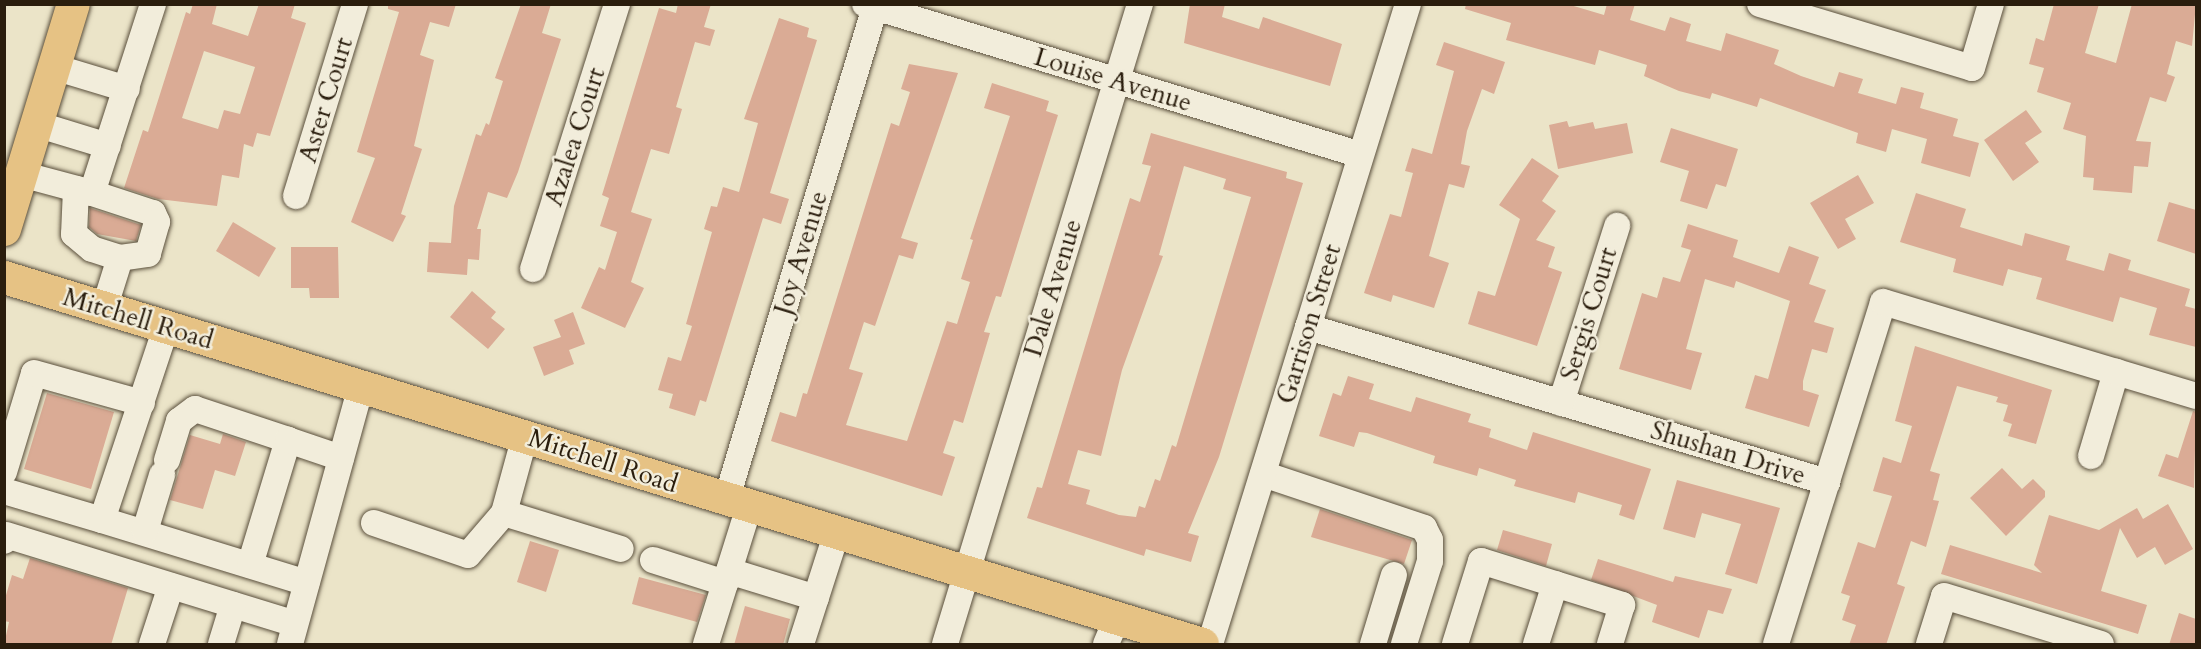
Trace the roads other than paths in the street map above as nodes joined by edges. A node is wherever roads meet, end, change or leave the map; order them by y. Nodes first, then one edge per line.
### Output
1 (73, 4) edge
2 (153, 4) edge
3 (355, 4) edge
4 (617, 4) edge
5 (1140, 4) edge
6 (1408, 4) edge
7 (1760, 4) edge
8 (1991, 4) edge
9 (872, 6) edge
10 (54, 67) junction
11 (1116, 81) junction
12 (127, 89) junction
13 (36, 124) junction
14 (108, 146) junction
15 (1361, 155) junction
16 (21, 174) junction
17 (84, 191) junction
18 (296, 196) dead end
19 (1617, 226) dead end
20 (4, 229) edge
21 (120, 258) junction
22 (533, 269) dead end
23 (4, 277) edge
24 (104, 309) junction
25 (1308, 327) junction
26 (166, 328) junction
27 (2116, 372) junction
28 (361, 387) junction
29 (2196, 396) edge
30 (142, 403) junction
31 (1561, 403) junction
32 (525, 436) junction
33 (288, 440) junction
34 (2091, 456) dead end
35 (341, 458) junction
36 (4, 472) edge
37 (1263, 474) junction
38 (1827, 482) junction
39 (4, 491) edge
40 (737, 504) junction
41 (504, 513) junction
42 (102, 520) junction
43 (374, 523) dead end
44 (145, 531) junction
45 (836, 535) junction
46 (4, 541) edge
47 (621, 549) dead end
48 (653, 560) dead end
49 (250, 565) junction
50 (967, 573) junction
51 (1394, 575) dead end
52 (727, 577) junction
53 (307, 583) junction
54 (1555, 584) junction
55 (171, 586) junction
56 (816, 598) junction
57 (233, 605) junction
58 (1112, 632) edge
59 (292, 634) edge
60 (152, 645) edge
61 (220, 645) edge
62 (706, 645) edge
63 (801, 645) edge
64 (945, 645) edge
65 (1202, 645) edge
66 (1210, 645) edge
67 (1373, 645) edge
68 (1404, 645) edge
69 (1455, 645) edge
70 (1536, 645) edge
71 (1610, 645) edge
72 (1776, 645) edge
73 (1929, 645) edge
74 (2101, 645) edge

1 - 10 main road
2 - 12 street
3 - 18 street, Aster Court
4 - 22 street, Azalea Court
5 - 11 street, Dale Avenue
6 - 15 street, Garrison Street
7 - 8 street
9 - 11 street, Louise Avenue
9 - 40 street, Joy Avenue
10 - 12 street
10 - 13 main road
11 - 15 street, Louise Avenue
11 - 50 street, Dale Avenue
12 - 14 street
13 - 14 street
13 - 16 main road
14 - 17 street
15 - 25 street, Garrison Street
16 - 17 street
16 - 20 main road
17 - 21 street
17 - 21 street
19 - 31 street, Sergis Court
21 - 24 street
23 - 24 main road, Mitchell Road
24 - 26 main road, Mitchell Road
25 - 31 street, Shushan Drive
25 - 37 street, Garrison Street
26 - 28 main road, Mitchell Road
26 - 30 street
27 - 29 street, Shushan Drive
27 - 34 street
27 - 38 street, Shushan Drive
28 - 32 main road, Mitchell Road
28 - 35 street
30 - 36 street
30 - 42 street
31 - 38 street, Shushan Drive
32 - 40 main road, Mitchell Road
32 - 41 street
33 - 35 street
33 - 44 street
33 - 49 street
35 - 53 street
37 - 66 street, Garrison Street
37 - 68 street
38 - 72 street
39 - 42 street
40 - 45 main road, Mitchell Road
40 - 52 street, Joy Avenue
41 - 43 street
41 - 47 street
42 - 44 street
44 - 49 street
45 - 50 main road, Mitchell Road
45 - 56 street
46 - 55 street
48 - 52 street
49 - 53 street
50 - 58 main road, Mitchell Road
50 - 64 street, Dale Avenue
51 - 67 street
52 - 56 street
52 - 62 street, Joy Avenue
53 - 59 street
54 - 69 street
54 - 70 street
54 - 71 street
55 - 57 street
55 - 60 street
56 - 63 street
57 - 59 street
57 - 61 street
58 - 65 main road, Mitchell Road
73 - 74 street

